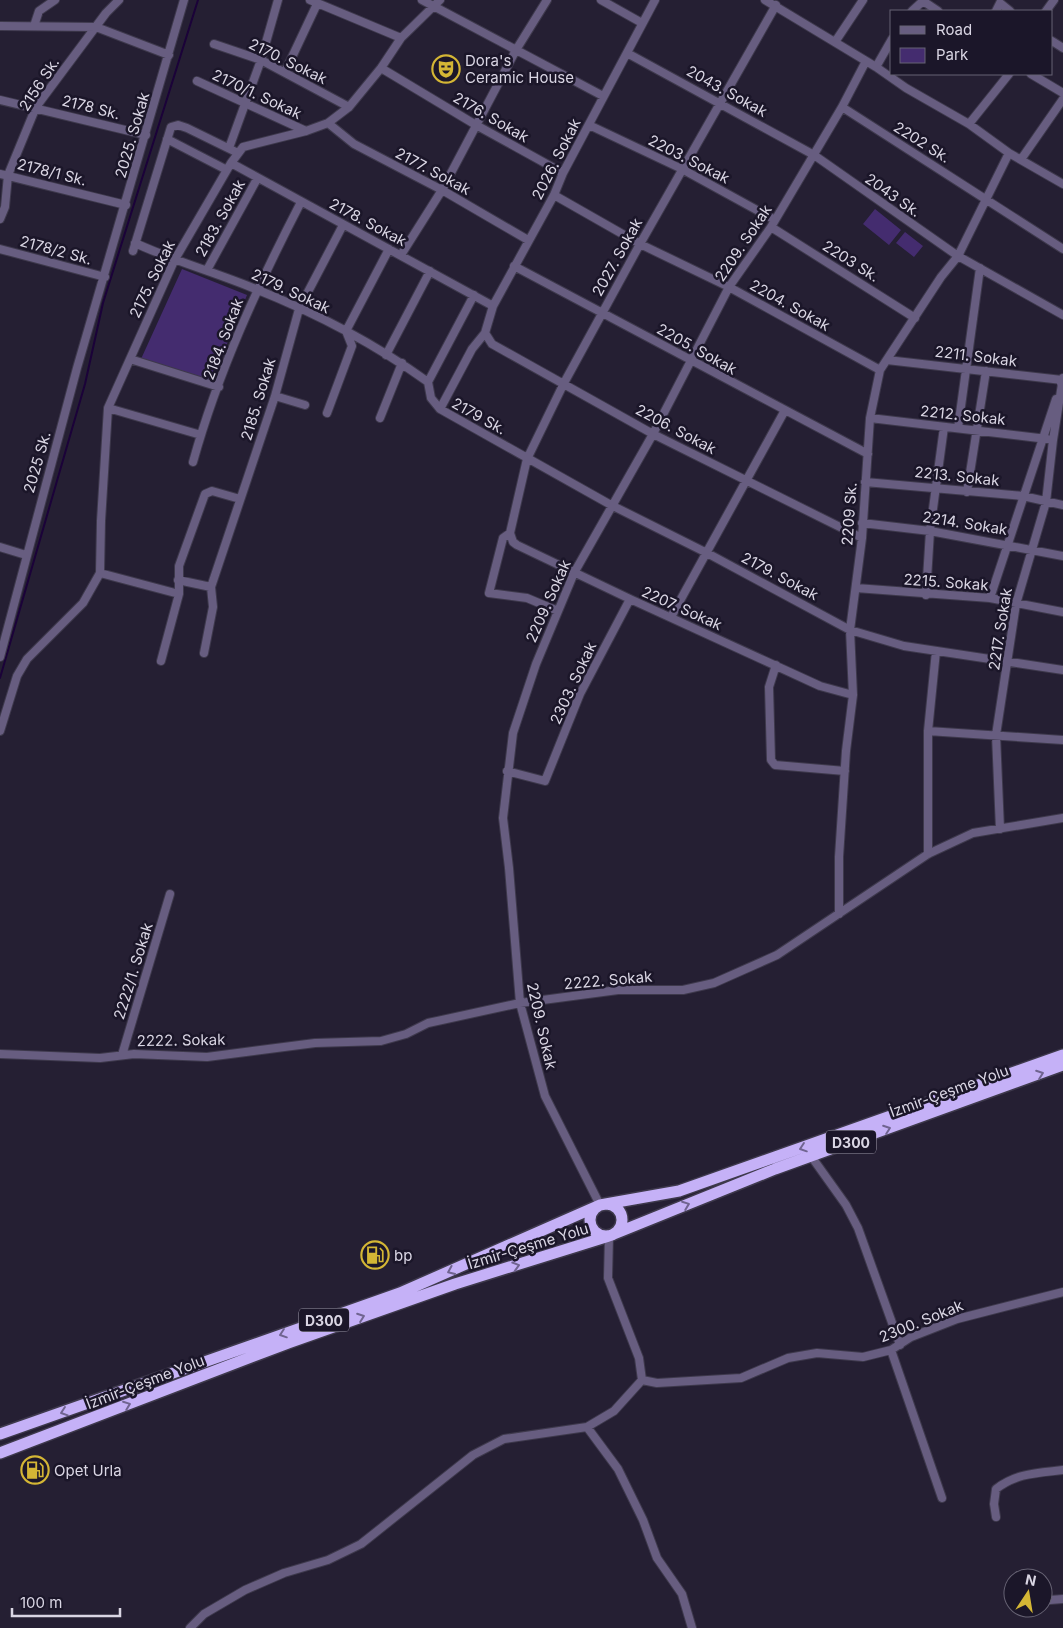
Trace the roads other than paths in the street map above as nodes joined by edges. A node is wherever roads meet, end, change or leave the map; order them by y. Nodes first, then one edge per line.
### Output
1 (55, 0) edge
2 (117, 0) edge
3 (184, 0) edge
4 (278, 0) edge
5 (422, 0) edge
6 (440, 0) edge
7 (547, 0) edge
8 (601, 0) edge
9 (655, 0) edge
10 (765, 0) edge
11 (863, 0) edge
12 (924, 0) edge
13 (314, 2) edge
14 (776, 5) junction
15 (435, 7) junction
16 (913, 10) edge
17 (937, 10) edge
18 (996, 10) edge
19 (1009, 10) edge
20 (642, 23) junction
21 (0, 26) edge
22 (34, 26) junction
23 (96, 27) junction
24 (401, 38) junction
25 (835, 42) junction
26 (890, 42) edge
27 (214, 44) dead end
28 (516, 50) junction
29 (627, 53) junction
30 (169, 56) junction
31 (261, 60) junction
32 (866, 61) junction
33 (876, 67) junction
34 (381, 68) junction
35 (285, 72) junction
36 (1007, 75) edge
37 (1033, 75) edge
38 (197, 81) dead end
39 (1063, 93) edge
40 (603, 96) junction
41 (1063, 99) edge
42 (0, 100) edge
43 (720, 102) junction
44 (245, 105) junction
45 (349, 106) junction
46 (842, 107) junction
47 (36, 108) junction
48 (328, 123) junction
49 (969, 124) junction
50 (476, 125) junction
51 (589, 125) junction
52 (306, 131) junction
53 (146, 135) junction
54 (167, 139) junction
55 (229, 148) junction
56 (1009, 152) junction
57 (238, 153) junction
58 (814, 155) junction
59 (1022, 158) junction
60 (229, 167) junction
61 (682, 169) junction
62 (563, 173) junction
63 (4, 175) edge
64 (257, 179) junction
65 (1063, 184) edge
66 (442, 190) junction
67 (554, 195) junction
68 (988, 200) junction
69 (300, 202) junction
70 (126, 205) junction
71 (0, 219) edge
72 (343, 224) junction
73 (773, 224) junction
74 (528, 240) junction
75 (640, 244) junction
76 (0, 249) edge
77 (389, 249) junction
78 (1063, 249) edge
79 (402, 255) junction
80 (958, 256) junction
81 (174, 261) junction
82 (514, 266) junction
83 (980, 268) junction
84 (207, 270) junction
85 (430, 271) junction
86 (105, 276) junction
87 (729, 287) junction
88 (256, 289) junction
89 (474, 295) junction
90 (493, 306) junction
91 (299, 309) junction
92 (602, 312) junction
93 (1063, 315) edge
94 (915, 318) junction
95 (346, 331) junction
96 (485, 333) junction
97 (386, 355) junction
98 (130, 359) junction
99 (887, 360) junction
100 (690, 361) junction
101 (402, 364) junction
102 (966, 368) junction
103 (880, 370) junction
104 (986, 371) junction
105 (1063, 379) edge
106 (428, 382) junction
107 (564, 383) junction
108 (219, 387) junction
109 (275, 396) junction
110 (305, 405) dead end
111 (108, 408) junction
112 (440, 409) junction
113 (784, 412) junction
114 (327, 413) dead end
115 (380, 418) dead end
116 (870, 418) junction
117 (944, 427) junction
118 (958, 428) junction
119 (977, 430) junction
120 (653, 434) junction
121 (201, 435) junction
122 (1043, 438) junction
123 (1053, 440) junction
124 (506, 446) joint
125 (868, 454) junction
126 (527, 459) junction
127 (193, 462) dead end
128 (748, 481) junction
129 (865, 482) junction
130 (937, 488) junction
131 (967, 492) junction
132 (1022, 496) junction
133 (240, 499) junction
134 (1046, 502) junction
135 (611, 505) junction
136 (1063, 505) edge
137 (862, 523) junction
138 (930, 531) junction
139 (510, 533) junction
140 (862, 538) junction
141 (1008, 544) junction
142 (0, 547) edge
143 (1031, 550) junction
144 (707, 553) junction
145 (26, 555) junction
146 (1063, 556) edge
147 (100, 573) junction
148 (574, 573) junction
149 (178, 580) junction
150 (211, 587) junction
151 (856, 588) junction
152 (179, 594) junction
153 (926, 595) junction
154 (990, 598) junction
155 (630, 599) junction
156 (1016, 604) junction
157 (558, 611) junction
158 (1063, 612) edge
159 (671, 617) junction
160 (850, 630) junction
161 (936, 651) junction
162 (204, 653) dead end
163 (0, 657) edge
164 (161, 661) dead end
165 (1009, 661) junction
166 (776, 665) junction
167 (1063, 670) edge
168 (852, 695) junction
169 (0, 731) edge
170 (928, 731) junction
171 (996, 735) junction
172 (1063, 740) edge
173 (508, 771) junction
174 (845, 771) junction
175 (1063, 818) edge
176 (1000, 829) junction
177 (928, 854) junction
178 (170, 894) dead end
179 (839, 914) junction
180 (520, 1003) junction
181 (0, 1054) edge
182 (1063, 1054) edge
183 (122, 1056) junction
184 (1063, 1065) edge
185 (811, 1156) junction
186 (600, 1205) junction
187 (609, 1236) junction
188 (1062, 1294) edge
189 (900, 1345) junction
190 (891, 1350) junction
191 (642, 1380) junction
192 (587, 1427) junction
193 (3, 1432) edge
194 (0, 1453) edge
195 (1063, 1470) edge
196 (942, 1498) dead end
197 (996, 1517) dead end
198 (190, 1628) edge
199 (692, 1628) edge

1 - 22 street
2 - 23 street, 2156 Sk.
3 - 30 street, 2025. Sokak
4 - 31 street
5 - 15 street
6 - 15 street, 2175. Sokak
7 - 28 street
8 - 20 street
9 - 20 street, 2026. Sokak
10 - 14 street
11 - 25 street
12 - 16 street
12 - 17 street
13 - 24 street
13 - 35 street
14 - 25 street
14 - 43 street, 2027. Sokak
15 - 24 street, 2175. Sokak
15 - 28 street
18 - 19 street
20 - 29 street, 2026. Sokak
21 - 22 street
22 - 23 street
23 - 30 street
23 - 47 street, 2156 Sk.
24 - 34 street, 2175. Sokak
25 - 32 street
26 - 33 street
27 - 31 street, 2170. Sokak
28 - 40 street
28 - 50 street
29 - 40 street, 2026. Sokak
29 - 43 street, 2043. Sokak
30 - 53 street, 2025. Sokak
31 - 35 street, 2170. Sokak
31 - 44 street
32 - 33 street
32 - 46 street, 2209. Sokak
33 - 49 street
34 - 45 street, 2175. Sokak
34 - 50 street, 2176. Sokak
35 - 45 street, 2170. Sokak
36 - 49 street
37 - 39 street
38 - 44 street, 2170/1. Sokak
40 - 51 street, 2026. Sokak
41 - 59 street
42 - 47 street, 2178 Sk.
43 - 58 street, 2043. Sokak
43 - 61 street, 2027. Sokak
44 - 52 street, 2170/1. Sokak
44 - 55 street
45 - 48 street, 2175. Sokak
46 - 58 street, 2209. Sokak
46 - 68 street, 2202 Sk.
47 - 53 street, 2178 Sk.
47 - 63 street, 2156 Sk.
48 - 52 street, 2175. Sokak
48 - 66 street, 2177. Sokak
49 - 56 street
50 - 62 street, 2176. Sokak
50 - 66 street
51 - 61 street, 2203. Sokak
51 - 62 street, 2026. Sokak
52 - 57 street, 2175. Sokak
53 - 70 street, 2025. Sokak
54 - 55 street
54 - 60 street, 2178. Sokak
54 - 81 street, 2179. Sokak
55 - 57 street
56 - 59 street
56 - 68 street, 2209 Sk.
57 - 60 street, 2175. Sokak
58 - 73 street, 2209. Sokak
58 - 80 street, 2043 Sk.
59 - 65 street
60 - 64 street, 2178. Sokak
60 - 81 street, 2175. Sokak
61 - 73 street, 2203. Sokak
61 - 75 street, 2027. Sokak
62 - 67 street, 2026. Sokak
63 - 70 street, 2178/1 Sk.
63 - 71 street, 2156 Sk.
64 - 69 street, 2178. Sokak
64 - 84 street, 2183. Sokak
66 - 74 street, 2177. Sokak
66 - 79 street
67 - 74 street, 2026. Sokak
67 - 75 street, 2204. Sokak
68 - 78 street, 2202 Sk.
68 - 80 street, 2209 Sk.
69 - 72 street, 2178. Sokak
69 - 88 street, 2184. Sokak
70 - 86 street, 2025. Sokak
72 - 77 street, 2178. Sokak
72 - 91 street, 2185. Sokak
73 - 87 street, 2209. Sokak
73 - 94 street, 2203 Sk.
74 - 82 street, 2026. Sokak
75 - 87 street, 2204. Sokak
75 - 92 street, 2027. Sokak
76 - 86 street, 2178/2 Sk.
77 - 79 street, 2178. Sokak
77 - 95 street
79 - 85 street, 2178. Sokak
80 - 83 street
80 - 94 street, 2209 Sk.
81 - 84 street, 2179. Sokak
81 - 98 street, 2175. Sokak
82 - 90 street, 2026. Sokak
82 - 92 street, 2205. Sokak
83 - 93 street
83 - 102 street
84 - 88 street, 2179. Sokak
85 - 89 street, 2178. Sokak
85 - 97 street
86 - 145 street, 2025 Sk.
87 - 100 street, 2209. Sokak
87 - 103 street, 2204. Sokak
88 - 91 street, 2179. Sokak
88 - 108 street, 2184. Sokak
89 - 90 street, 2178. Sokak
89 - 106 street
90 - 96 street, 2026. Sokak
91 - 95 street, 2179. Sokak
91 - 109 street, 2185. Sokak
92 - 100 street, 2205. Sokak
92 - 107 street, 2027. Sokak
94 - 99 street, 2209 Sk.
95 - 97 street, 2179. Sokak
95 - 114 street
96 - 107 street, 2206. Sokak
96 - 112 street
97 - 101 street, 2179. Sokak
98 - 108 street
98 - 111 street, 2175. Sokak
99 - 102 street, 2211. Sokak
99 - 103 street, 2209 Sk.
100 - 113 street, 2205. Sokak
100 - 120 street, 2209. Sokak
101 - 106 street, 2179. Sokak
101 - 115 street
102 - 104 street, 2211. Sokak
102 - 118 street
103 - 116 street, 2209 Sk.
104 - 105 street, 2211. Sokak
104 - 119 street
105 - 122 street
105 - 123 street, 2217. Sokak
106 - 112 street
107 - 120 street, 2206. Sokak
107 - 126 street, 2027. Sokak
108 - 121 street, 2184. Sokak
109 - 110 street
109 - 133 street, 2185. Sokak
111 - 121 street
111 - 147 street, 2175. Sokak
112 - 124 street, 2179 Sk.
113 - 125 street, 2205. Sokak
113 - 128 street
116 - 117 street, 2212. Sokak
116 - 125 street, 2209 Sk.
117 - 118 street, 2212. Sokak
117 - 130 street
118 - 119 street, 2212. Sokak
119 - 122 street, 2212. Sokak
119 - 131 street
120 - 128 street, 2206. Sokak
120 - 135 street, 2209. Sokak
121 - 127 street, 2184. Sokak
122 - 123 street, 2212. Sokak
122 - 132 street
123 - 134 street, 2217. Sokak
124 - 126 street, 2179. Sokak
125 - 129 street, 2209 Sk.
126 - 135 street, 2179. Sokak
126 - 139 street, 2027. Sokak
128 - 140 street, 2206. Sokak
128 - 144 street
129 - 130 street, 2213. Sokak
129 - 137 street, 2209 Sk.
130 - 131 street, 2213. Sokak
130 - 138 street
131 - 132 street, 2213. Sokak
132 - 134 street, 2213. Sokak
132 - 141 street
133 - 149 street
133 - 150 street, 2185. Sokak
134 - 136 street, 2213. Sokak
134 - 143 street, 2217. Sokak
135 - 144 street, 2179. Sokak
135 - 148 street, 2209. Sokak
137 - 138 street, 2214. Sokak
137 - 140 street, 2209 Sk.
138 - 141 street, 2214. Sokak
138 - 153 street
139 - 148 street, 2207. Sokak
139 - 157 street, 2027. Sokak
140 - 151 street, 2209 Sk.
141 - 143 street, 2214. Sokak
141 - 154 street
142 - 145 street
143 - 146 street, 2214. Sokak
143 - 156 street, 2217. Sokak
144 - 159 street
144 - 160 street, 2179. Sokak
145 - 163 street, 2025 Sk.
147 - 152 street
147 - 169 street, 2175. Sokak
148 - 155 street, 2207. Sokak
148 - 157 street, 2209. Sokak
149 - 150 street
149 - 152 street
150 - 162 street
151 - 153 street, 2215. Sokak
151 - 160 street, 2209 Sk.
152 - 164 street
153 - 154 street, 2215. Sokak
154 - 156 street, 2215. Sokak
155 - 159 street, 2207. Sokak
155 - 173 street, 2303. Sokak
156 - 158 street, 2215. Sokak
156 - 165 street, 2217. Sokak
157 - 173 street, 2209. Sokak
159 - 166 street, 2207. Sokak
160 - 161 street, 2179. Sokak
160 - 168 street, 2209 Sk.
161 - 165 street, 2179. Sokak
161 - 170 street
165 - 167 street, 2179. Sokak
165 - 171 street, 2217. Sokak
166 - 168 street, 2207. Sokak
166 - 174 street
168 - 174 street, 2209 Sk.
170 - 171 street
170 - 177 street
171 - 172 street
171 - 176 street, 2217. Sokak
173 - 180 street, 2209. Sokak
174 - 179 street, 2209 Sk.
175 - 176 street, 2222. Sokak
176 - 177 street, 2222. Sokak
177 - 179 street, 2222. Sokak
178 - 183 street, 2222/1. Sokak
179 - 180 street, 2222. Sokak
180 - 183 street, 2222. Sokak
180 - 186 street, 2209. Sokak
181 - 183 street, 2222. Sokak
182 -> 186 highway, İzmir-Çeşme Yolu / D300
185 -> 184 highway, İzmir-Çeşme Yolu / D300
187 -> 185 highway, İzmir-Çeşme Yolu / D300
185 - 189 street
186 - 187 highway
186 - 187 highway
186 -> 193 highway, İzmir-Çeşme Yolu / D300
187 - 191 street
194 -> 187 highway, İzmir-Çeşme Yolu / D300
188 - 189 street, 2300. Sokak
189 - 190 street, 2300. Sokak
190 - 191 street, 2300. Sokak
190 - 196 street
191 - 192 street
192 - 198 street
192 - 199 street
195 - 197 street

